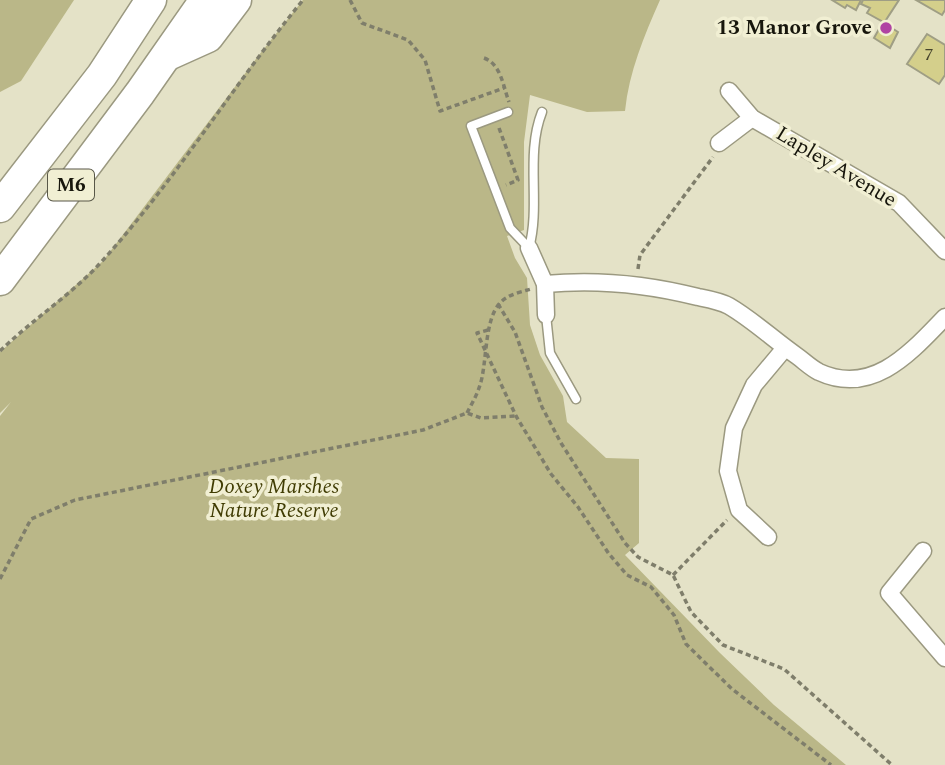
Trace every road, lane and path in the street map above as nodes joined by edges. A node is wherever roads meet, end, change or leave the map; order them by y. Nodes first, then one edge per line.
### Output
1 (152, 0) edge
2 (205, 0) edge
3 (236, 0) edge
4 (303, 0) edge
5 (350, 0) edge
6 (166, 56) junction
7 (484, 58) dead end
8 (504, 88) junction
9 (729, 91) dead end
10 (510, 111) joint
11 (542, 112) dead end
12 (752, 118) junction
13 (508, 125) dead end
14 (719, 143) joint
15 (510, 195) dead end
16 (0, 207) edge
17 (528, 248) junction
18 (945, 251) edge
19 (1, 279) edge
20 (545, 284) junction
21 (635, 285) junction
22 (498, 304) junction
23 (545, 315) joint
24 (945, 317) edge
25 (488, 330) junction
26 (785, 348) junction
27 (0, 351) edge
28 (487, 355) junction
29 (576, 399) dead end
30 (467, 414) junction
31 (516, 416) junction
32 (739, 510) junction
33 (768, 537) dead end
34 (923, 551) dead end
35 (673, 575) junction
36 (0, 579) edge
37 (945, 659) edge
38 (831, 765) edge
39 (892, 765) edge

1 - 16 highway, M6
2 - 6 highway, M6
3 - 6 highway
4 - 27 path
5 - 8 path
6 - 19 highway, M6
7 - 8 path
8 - 10 path
9 - 12 street, Lapley Avenue
10 - 17 lane
11 - 17 lane
12 - 14 street, Lapley Avenue
12 - 18 street, Lapley Avenue
13 - 15 path
14 - 21 path
17 - 20 street
20 - 21 street
20 - 22 path
20 - 23 street
21 - 26 street
22 - 25 path
22 - 35 path
23 - 29 lane
24 - 26 street
25 - 28 path
25 - 28 path
26 - 32 street
28 - 30 path
28 - 31 path
30 - 31 path
30 - 36 path
31 - 38 path
32 - 33 street
32 - 35 path
34 - 37 street
35 - 39 path

